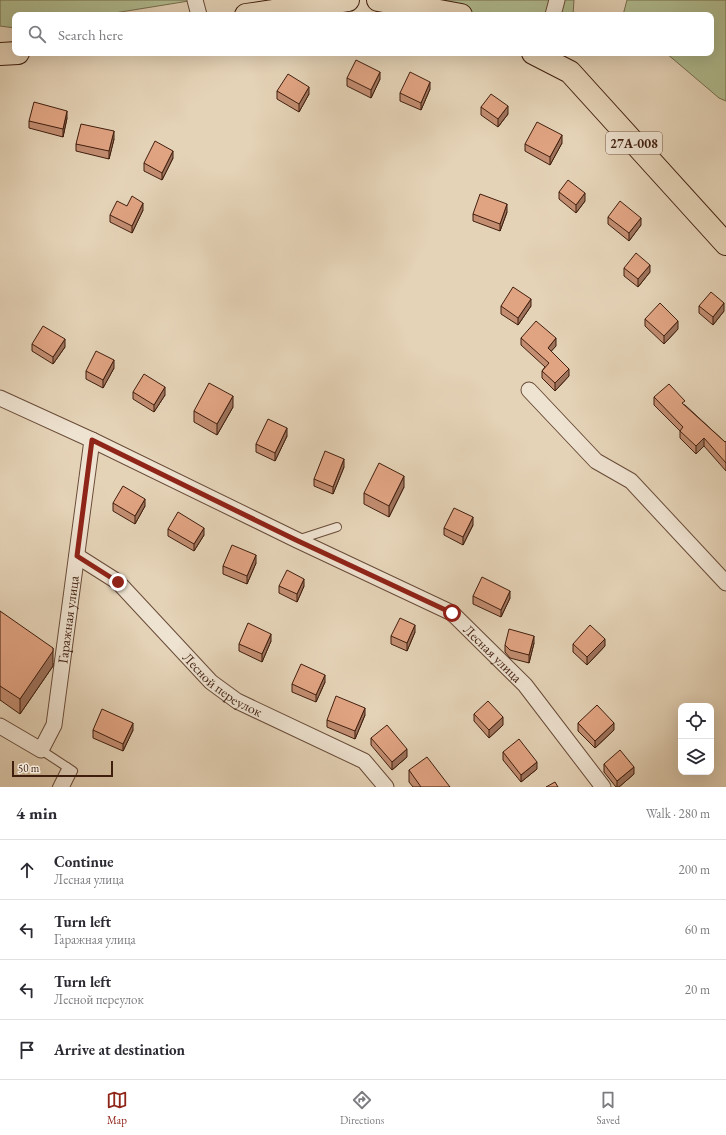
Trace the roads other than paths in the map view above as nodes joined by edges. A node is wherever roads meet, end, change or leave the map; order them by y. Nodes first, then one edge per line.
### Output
1 (195, 0) edge
2 (348, 0) edge
3 (378, 0) edge
4 (557, 0) edge
5 (198, 12) edge
6 (266, 12) edge
7 (444, 12) edge
8 (554, 12) edge
9 (12, 53) edge
10 (0, 54) edge
11 (542, 56) edge
12 (726, 244) edge
13 (529, 390) dead end
14 (0, 398) edge
15 (92, 440) junction
16 (337, 526) dead end
17 (296, 540) junction
18 (77, 556) junction
19 (726, 583) edge
20 (0, 726) edge
21 (41, 750) junction
22 (67, 767) junction
23 (57, 787) edge
24 (65, 787) edge
25 (386, 787) edge
26 (603, 787) edge

1 - 5 street
2 - 6 main road
3 - 7 main road
4 - 8 street
9 - 10 main road
11 - 12 main road, 27А-008
13 - 19 street
14 - 15 street, Лесная улица
15 - 17 street, Лесная улица
15 - 18 street, Гаражная улица
16 - 17 lane
17 - 26 street, Лесная улица
18 - 21 street, Гаражная улица
18 - 25 street, Лесной переулок
20 - 21 street
21 - 22 lane
22 - 23 lane
22 - 24 lane

